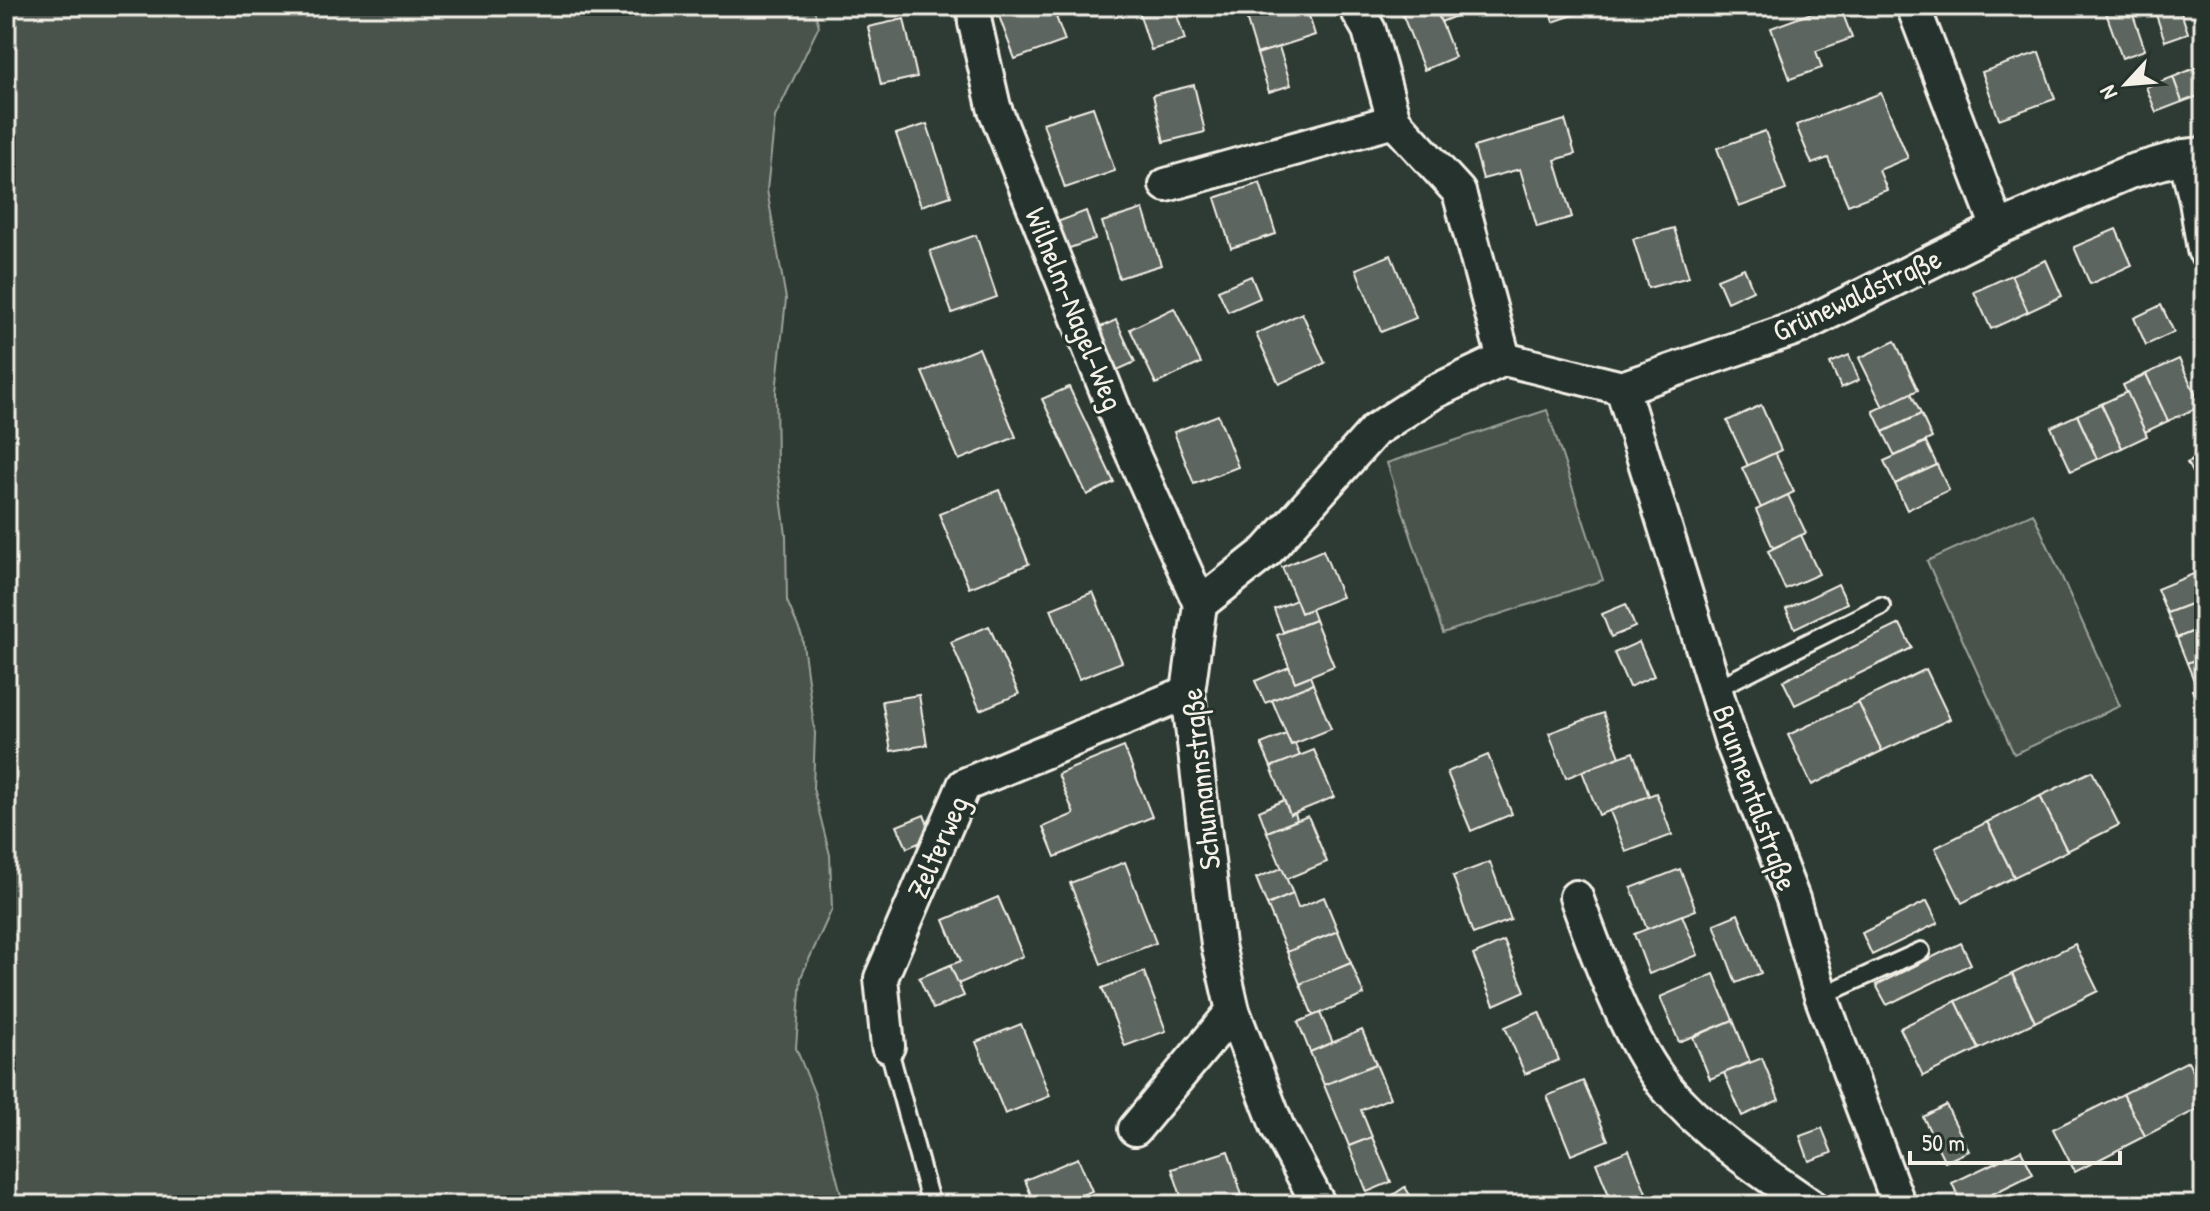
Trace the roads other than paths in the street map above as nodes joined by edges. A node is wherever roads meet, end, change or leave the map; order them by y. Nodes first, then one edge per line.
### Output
1 (974, 6) edge
2 (1355, 6) edge
3 (1913, 6) edge
4 (1394, 121) junction
5 (2194, 155) edge
6 (1166, 185) dead end
7 (1998, 228) junction
8 (2204, 250) edge
9 (1504, 359) junction
10 (1622, 388) junction
11 (1200, 604) junction
12 (1881, 606) dead end
13 (1715, 689) junction
14 (1188, 692) junction
15 (1576, 897) dead end
16 (1921, 951) dead end
17 (1821, 996) junction
18 (1233, 1011) junction
19 (888, 1046) joint
20 (1135, 1129) dead end
21 (931, 1205) edge
22 (1319, 1205) edge
23 (1810, 1205) edge
24 (1899, 1205) edge

1 - 11 street, Wilhelm-Nagel-Weg
2 - 4 street
3 - 7 street
4 - 6 street
4 - 9 street
5 - 7 street, Grünewaldstraße
5 - 8 street
7 - 10 street, Grünewaldstraße
9 - 10 street
9 - 11 street
10 - 13 street, Brunnentalstraße
11 - 14 street, Schumannstraße
12 - 13 lane
13 - 17 street, Brunnentalstraße
14 - 18 street, Schumannstraße
14 - 19 street, Zelterweg
15 - 23 street
16 - 17 lane
17 - 24 street, Brunnentalstraße
18 - 20 street
18 - 22 street, Schumannstraße
19 - 21 lane

